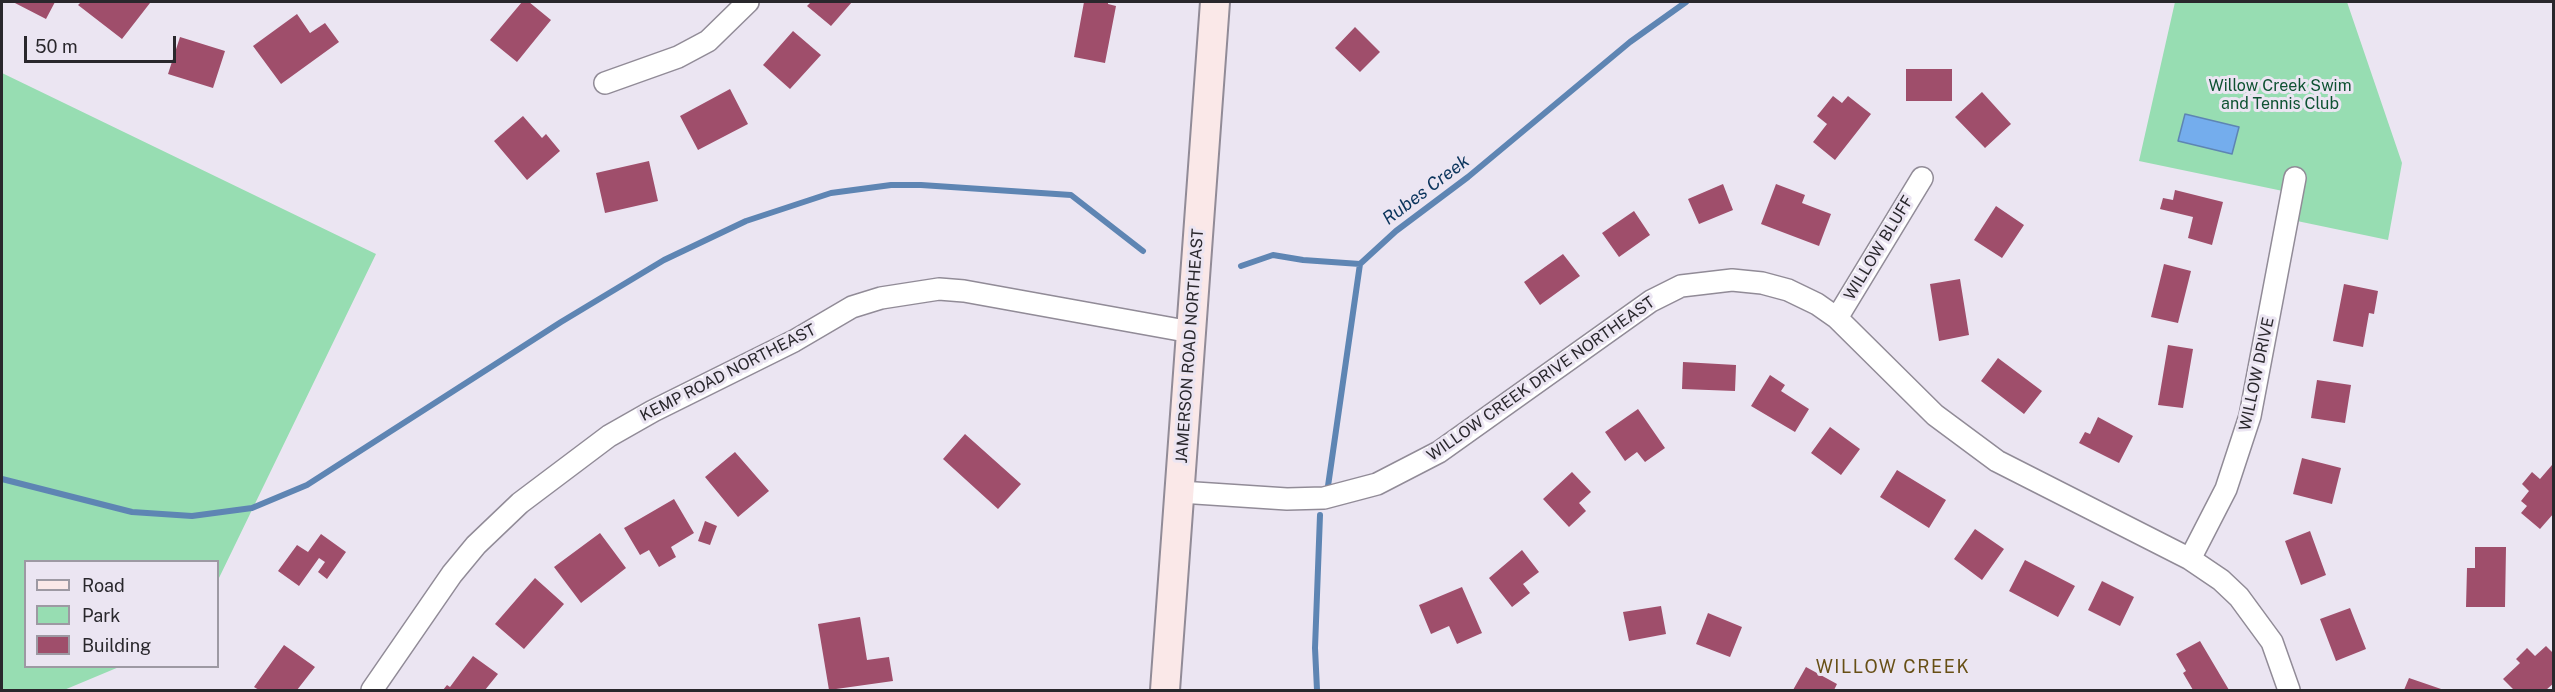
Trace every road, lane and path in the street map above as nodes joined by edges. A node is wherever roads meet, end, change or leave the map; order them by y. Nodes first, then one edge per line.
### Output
1 (748, 2) edge
2 (1215, 2) edge
3 (605, 83) dead end
4 (1922, 178) dead end
5 (2295, 178) dead end
6 (1837, 318) junction
7 (1191, 332) junction
8 (1180, 492) junction
9 (2190, 559) junction
10 (372, 690) edge
11 (1165, 690) edge
12 (2289, 690) edge

1 - 3 street
2 - 7 street, JAMERSON ROAD NORTHEAST
4 - 6 street, WILLOW BLUFF
5 - 9 street, WILLOW DRIVE
6 - 8 street, WILLOW CREEK DRIVE NORTHEAST
6 - 9 street, WILLOW CREEK DRIVE NORTHEAST
7 - 8 street, JAMERSON ROAD NORTHEAST
7 - 10 street, KEMP ROAD NORTHEAST
8 - 11 street, JAMERSON ROAD NORTHEAST
9 - 12 street, WILLOW CREEK DRIVE NORTHEAST

